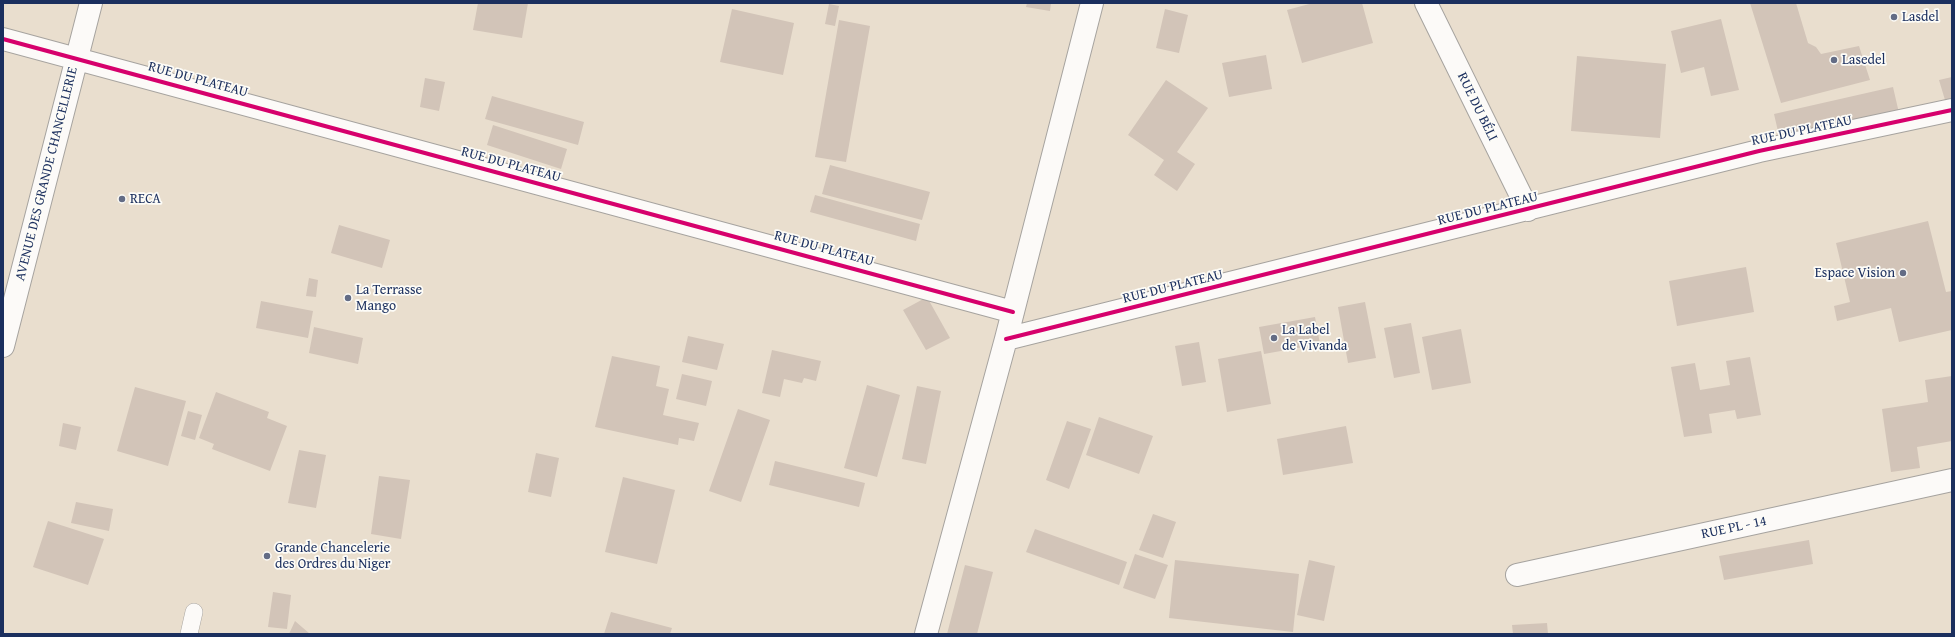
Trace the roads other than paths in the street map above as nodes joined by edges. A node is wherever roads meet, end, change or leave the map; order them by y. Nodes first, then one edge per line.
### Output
1 (92, 3) edge
2 (1092, 3) edge
3 (1426, 3) edge
4 (3, 39) edge
5 (76, 59) junction
6 (1952, 110) edge
7 (1528, 210) junction
8 (1013, 312) junction
9 (1006, 339) junction
10 (3, 346) edge
11 (1952, 480) edge
12 (1517, 575) dead end
13 (194, 612) dead end
14 (189, 634) edge
15 (926, 634) edge

1 - 5 street, AVENUE DES GRANDE CHANCELLERIE
2 - 8 street
3 - 7 street, RUE DU BÉLI
4 - 5 street, RUE DU PLATEAU
5 - 8 street, RUE DU PLATEAU
5 - 10 street, AVENUE DES GRANDE CHANCELLERIE
6 - 7 street, RUE DU PLATEAU
7 - 9 street, RUE DU PLATEAU
8 - 9 street
9 - 15 street
11 - 12 street, RUE PL - 14
13 - 14 lane

